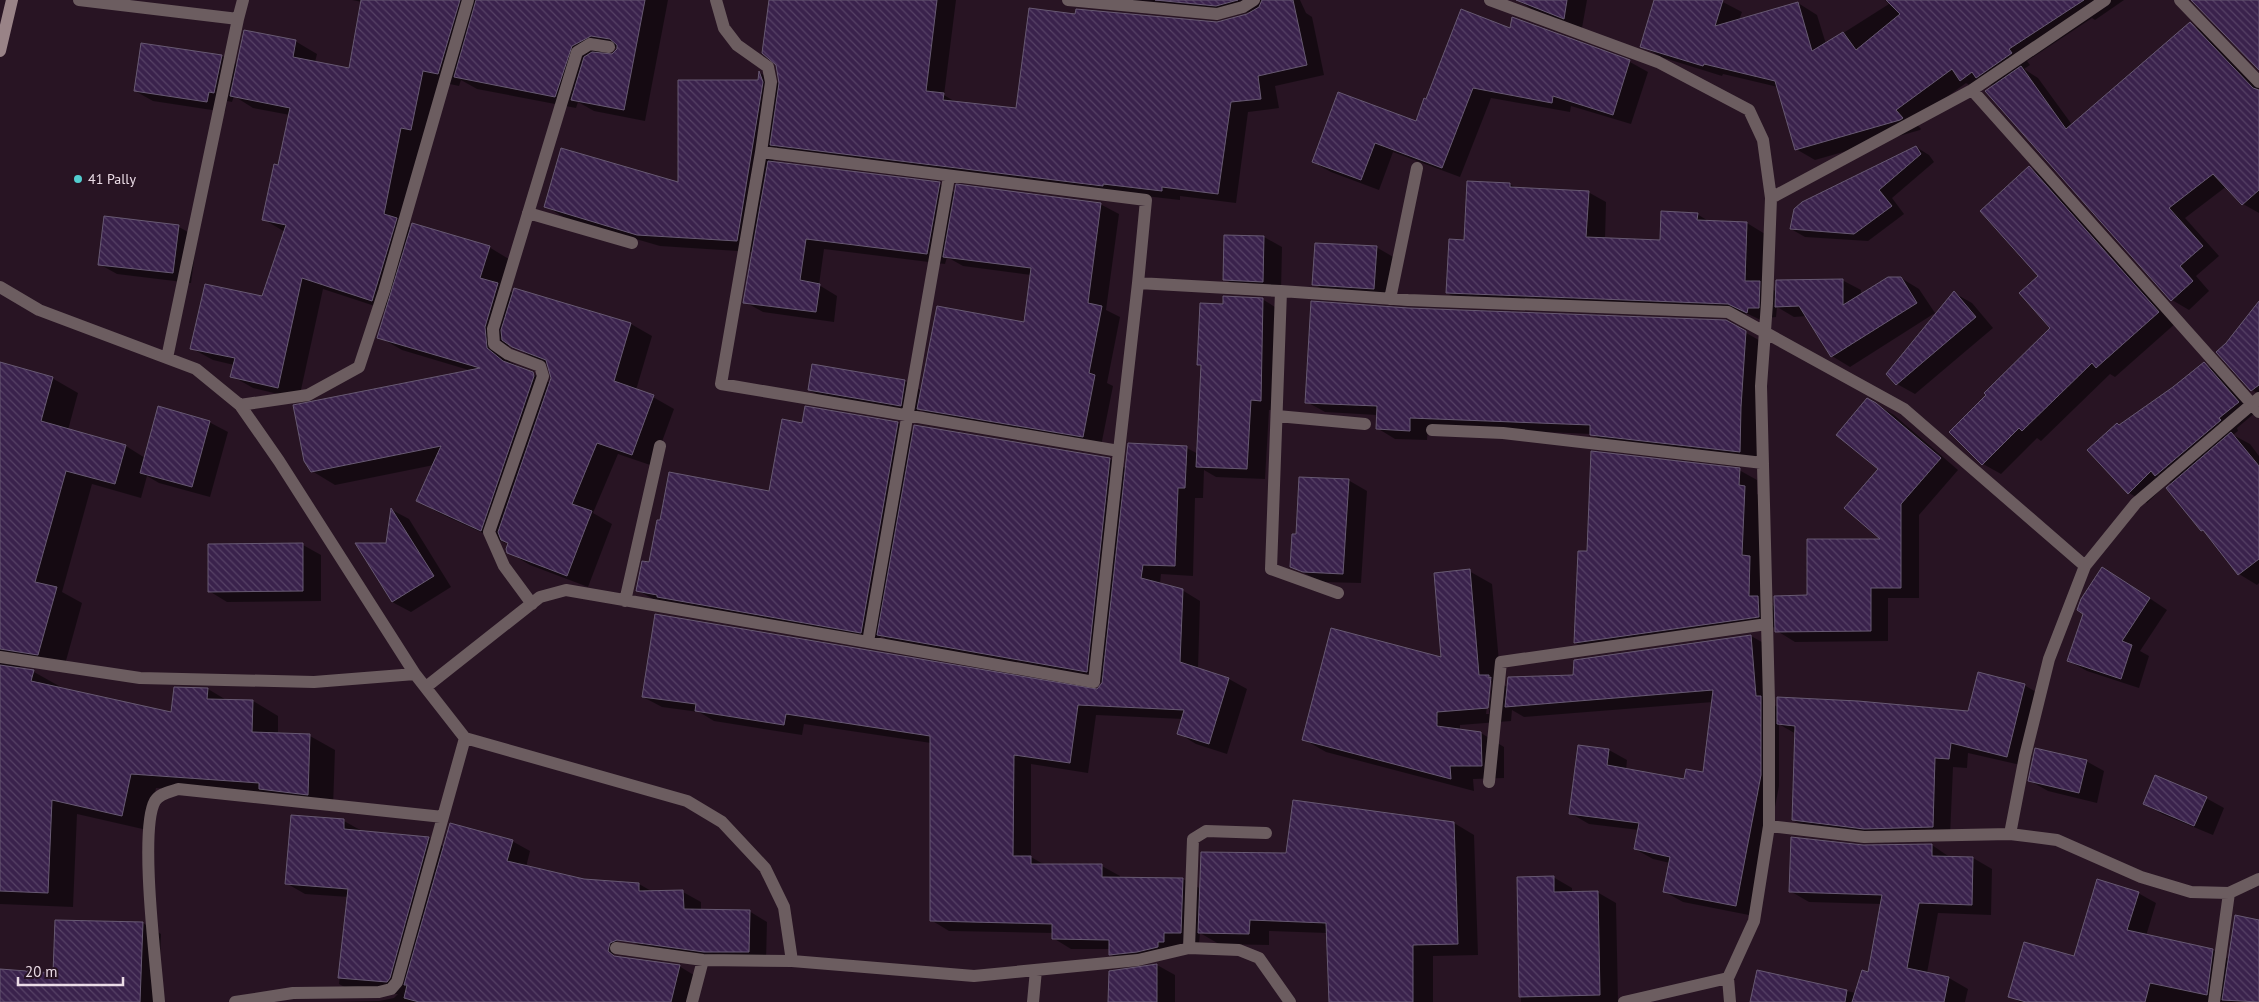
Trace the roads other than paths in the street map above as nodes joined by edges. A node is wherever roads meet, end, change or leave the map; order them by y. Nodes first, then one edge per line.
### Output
1 (12, 0) edge
2 (79, 0) edge
3 (243, 0) edge
4 (468, 0) edge
5 (716, 0) edge
6 (1068, 0) edge
7 (1254, 0) edge
8 (1490, 0) edge
9 (2105, 0) edge
10 (2180, 0) edge
11 (238, 19) junction
12 (609, 47) dead end
13 (0, 52) edge
14 (2259, 82) edge
15 (1972, 90) junction
16 (761, 152) junction
17 (1416, 168) dead end
18 (950, 177) junction
19 (1771, 198) junction
20 (528, 213) junction
21 (632, 243) dead end
22 (1138, 283) junction
23 (0, 287) edge
24 (1281, 291) junction
25 (1390, 299) junction
26 (1765, 332) junction
27 (168, 358) junction
28 (240, 405) junction
29 (2257, 405) edge
30 (909, 416) junction
31 (1277, 416) junction
32 (1365, 424) dead end
33 (1432, 430) dead end
34 (660, 446) dead end
35 (1119, 451) junction
36 (1763, 463) junction
37 (2085, 566) junction
38 (1338, 593) dead end
39 (625, 601) junction
40 (532, 604) junction
41 (1768, 624) junction
42 (868, 642) junction
43 (0, 658) edge
44 (415, 674) junction
45 (426, 688) junction
46 (465, 738) junction
47 (1488, 782) dead end
48 (443, 817) junction
49 (1769, 826) junction
50 (1266, 833) dead end
51 (2010, 834) junction
52 (2259, 879) edge
53 (2229, 893) junction
54 (616, 948) dead end
55 (1189, 948) junction
56 (703, 960) junction
57 (792, 961) junction
58 (1036, 970) junction
59 (1728, 978) junction
60 (159, 1002) edge
61 (235, 1002) edge
62 (692, 1002) edge
63 (1033, 1002) edge
64 (1290, 1002) edge
65 (1624, 1002) edge
66 (1730, 1002) edge
67 (2214, 1002) edge

1 - 13 main road
2 - 11 street
3 - 11 street
4 - 28 street
5 - 16 street
6 - 7 street
8 - 19 street
9 - 15 street
10 - 14 street
11 - 27 street
12 - 20 street
15 - 19 street
15 - 29 street
16 - 18 street
16 - 30 street
17 - 25 street
18 - 22 street
18 - 30 street
19 - 26 street
20 - 21 street
20 - 40 street
22 - 24 street
22 - 35 street
23 - 27 street
24 - 25 street
24 - 31 street
25 - 26 street
26 - 36 street
26 - 37 street
27 - 28 street
28 - 44 street
29 - 37 street
30 - 35 street
30 - 42 street
31 - 32 street
31 - 38 street
33 - 36 street
34 - 39 street
35 - 42 street
36 - 41 street
37 - 51 street
39 - 40 street
39 - 42 street
40 - 45 street
41 - 47 street
41 - 49 street
43 - 44 street
44 - 45 street
45 - 46 street
46 - 48 street
46 - 57 street
48 - 60 street
48 - 61 street
49 - 51 street
49 - 59 street
50 - 55 street
51 - 53 street
52 - 53 street
53 - 67 street
54 - 56 street
55 - 58 street
55 - 64 street
56 - 57 street
56 - 62 street
57 - 58 street
58 - 63 street
59 - 65 street
59 - 66 street

